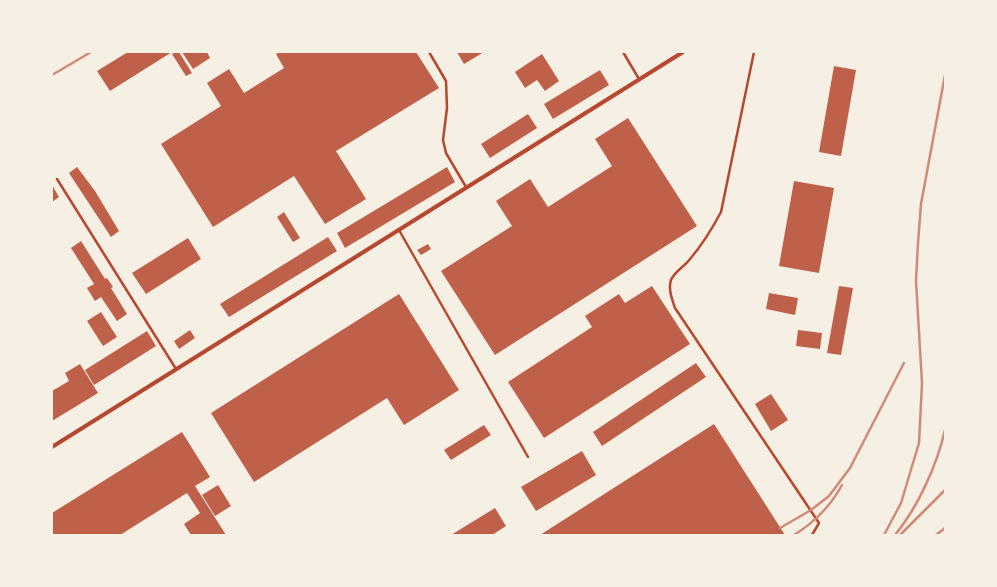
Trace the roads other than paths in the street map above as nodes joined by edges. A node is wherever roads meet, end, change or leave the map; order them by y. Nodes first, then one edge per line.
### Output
1 (429, 52) edge
2 (623, 52) edge
3 (683, 52) edge
4 (754, 52) edge
5 (640, 79) junction
6 (57, 179) dead end
7 (466, 187) junction
8 (398, 229) junction
9 (176, 369) junction
10 (52, 447) edge
11 (528, 457) dead end
12 (812, 535) edge

1 - 7 lane
2 - 5 lane
3 - 5 street
4 - 12 lane
5 - 7 street
6 - 9 lane
7 - 8 street
8 - 9 street
8 - 11 lane
9 - 10 street

